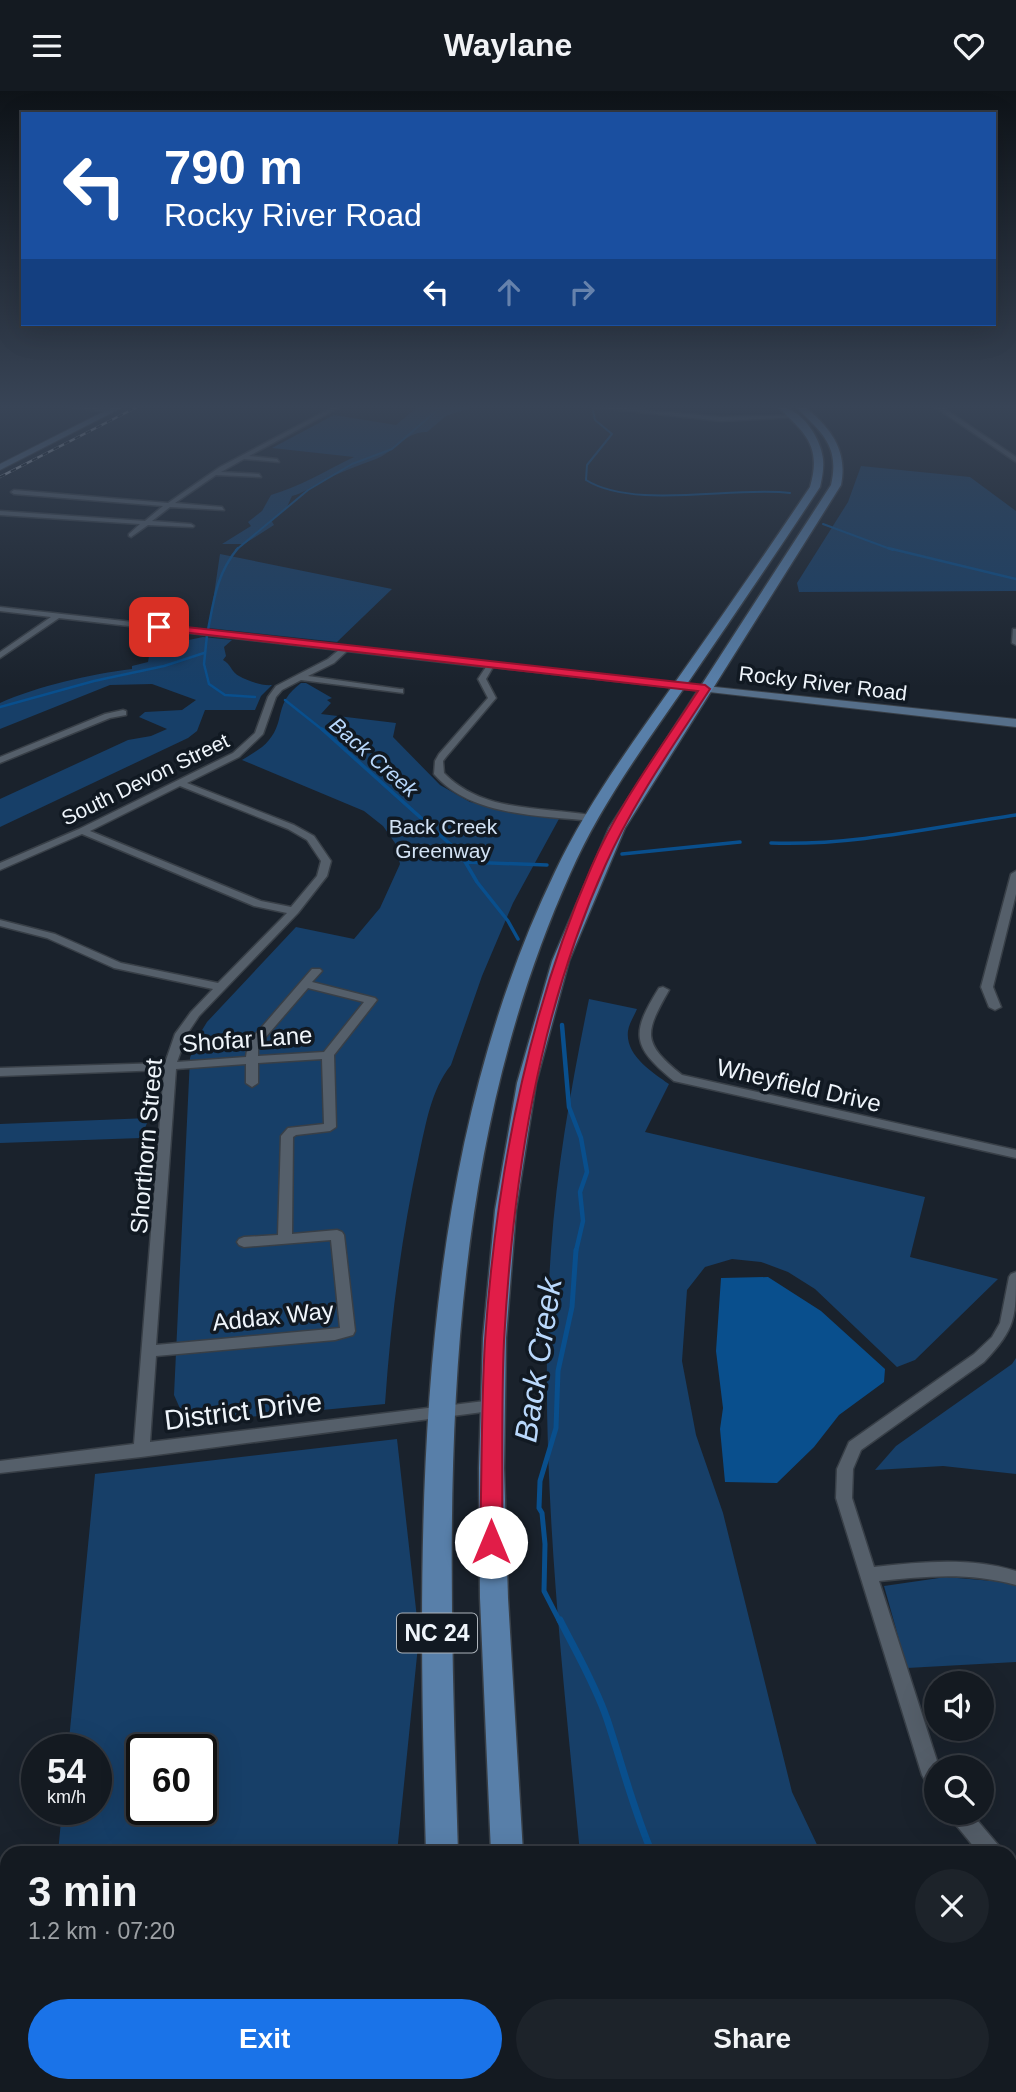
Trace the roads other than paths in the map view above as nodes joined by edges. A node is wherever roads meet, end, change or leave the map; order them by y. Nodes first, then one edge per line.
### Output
1 (114, 500) edge
2 (175, 500) edge
3 (806, 500) edge
4 (810, 500) edge
5 (826, 500) edge
6 (169, 505) junction
7 (16, 507) dead end
8 (222, 509) dead end
9 (3, 513) edge
10 (146, 524) junction
11 (191, 526) dead end
12 (131, 535) dead end
13 (796, 549) junction
14 (0, 609) edge
15 (57, 615) junction
16 (1016, 631) edge
17 (1016, 643) edge
18 (346, 648) junction
19 (0, 656) edge
20 (491, 664) junction
21 (299, 677) junction
22 (678, 686) junction
23 (705, 689) junction
24 (400, 691) dead end
25 (123, 713) dead end
26 (1016, 723) edge
27 (0, 760) edge
28 (180, 783) junction
29 (592, 818) junction
30 (82, 831) junction
31 (0, 867) edge
32 (1016, 874) edge
33 (1014, 888) edge
34 (294, 911) junction
35 (0, 923) edge
36 (316, 971) dead end
37 (305, 984) junction
38 (219, 987) junction
39 (663, 990) dead end
40 (995, 1007) dead end
41 (328, 1055) junction
42 (252, 1060) junction
43 (170, 1066) junction
44 (0, 1072) edge
45 (252, 1083) dead end
46 (1016, 1154) edge
47 (337, 1235) joint
48 (285, 1239) junction
49 (244, 1242) dead end
50 (1015, 1284) edge
51 (149, 1351) junction
52 (493, 1406) junction
53 (442, 1412) junction
54 (141, 1451) junction
55 (0, 1467) edge
56 (868, 1575) junction
57 (1016, 1578) edge
58 (926, 1755) edge
59 (969, 1825) edge
60 (442, 1846) edge
61 (507, 1846) edge
62 (986, 1846) edge

1 - 6 street
2 - 6 street
3 - 22 main road, NC 24
4 - 13 main road
5 - 13 main road, NC 24
6 - 8 street
6 - 10 street
7 - 9 street
9 - 10 street
10 - 11 street
10 - 12 street
13 - 23 main road, NC 24
14 - 15 street, Rocky River Road
15 - 18 street, Rocky River Road
15 - 19 street
16 - 17 street
18 - 20 street, Rocky River Road
18 - 21 street, South Devon Street
20 - 22 street, Rocky River Road
20 - 29 street
21 - 24 street
21 - 28 street, South Devon Street
22 - 23 street, Rocky River Road
22 - 29 main road, NC 24
23 - 26 street, Rocky River Road
23 - 52 main road, NC 24
25 - 27 street
28 - 30 street, South Devon Street
28 - 34 street, Shorthorn Street
29 - 53 main road, NC 24
30 - 31 street, South Devon Street
30 - 34 street
32 - 33 street
33 - 40 street
34 - 38 street, Shorthorn Street
35 - 38 street
36 - 37 street
37 - 41 street
37 - 42 street
38 - 43 street, Shorthorn Street
39 - 46 street, Wheyfield Drive
41 - 42 street, Shofar Lane
41 - 48 street
42 - 43 street, Shofar Lane
42 - 45 street
43 - 44 street, Shofar Lane
43 - 51 street, Shorthorn Street
47 - 48 street
47 - 51 street, Addax Way
48 - 49 street
50 - 56 street
51 - 54 street, Shorthorn Street
52 - 53 street, District Drive
52 - 61 main road, NC 24
53 - 54 street, District Drive
53 - 60 main road, NC 24
54 - 55 street, District Drive
56 - 57 street
56 - 58 street
59 - 62 street

